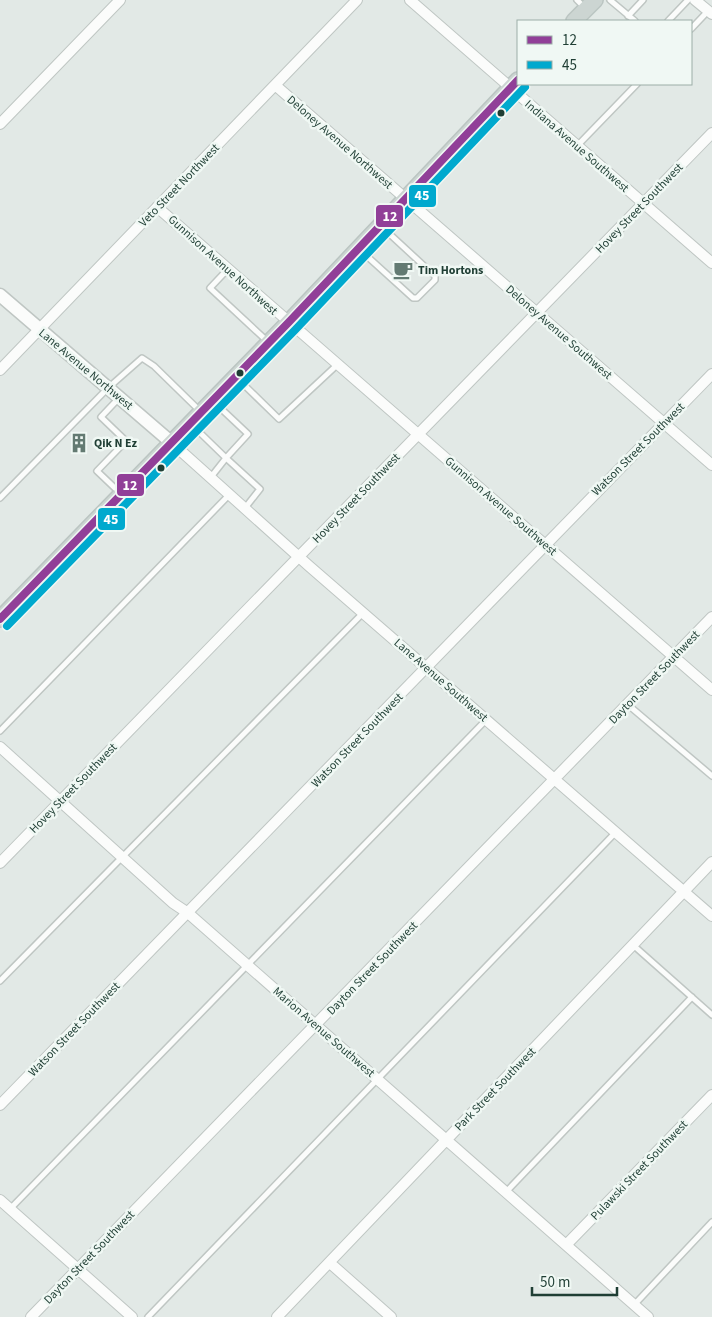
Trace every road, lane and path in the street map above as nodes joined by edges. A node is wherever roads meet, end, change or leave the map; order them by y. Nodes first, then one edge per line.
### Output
1 (120, 0) edge
2 (357, 0) edge
3 (410, 0) edge
4 (610, 0) edge
5 (643, 0) edge
6 (688, 0) edge
7 (696, 0) edge
8 (586, 3) edge
9 (710, 13) edge
10 (628, 16) junction
11 (575, 20) edge
12 (634, 20) edge
13 (669, 20) edge
14 (692, 28) edge
15 (514, 84) edge
16 (275, 85) junction
17 (636, 85) edge
18 (0, 124) edge
19 (712, 133) edge
20 (577, 146) junction
21 (406, 200) junction
22 (643, 204) junction
23 (158, 207) junction
24 (380, 226) junction
25 (359, 249) junction
26 (712, 263) edge
27 (228, 269) junction
28 (0, 296) edge
29 (537, 313) junction
30 (288, 323) junction
31 (39, 330) junction
32 (269, 343) junction
33 (337, 365) junction
34 (0, 370) edge
35 (712, 374) edge
36 (236, 377) junction
37 (108, 388) junction
38 (119, 398) junction
39 (213, 400) junction
40 (201, 412) junction
41 (663, 422) junction
42 (191, 423) junction
43 (418, 435) junction
44 (172, 442) junction
45 (226, 458) junction
46 (712, 465) edge
47 (210, 477) junction
48 (122, 494) junction
49 (230, 494) junction
50 (0, 498) edge
51 (245, 508) junction
52 (546, 545) junction
53 (299, 557) junction
54 (363, 612) junction
55 (712, 618) edge
56 (0, 620) edge
57 (674, 657) junction
58 (427, 668) junction
59 (712, 690) edge
60 (627, 704) junction
61 (486, 719) junction
62 (0, 731) edge
63 (0, 747) edge
64 (712, 776) edge
65 (554, 779) junction
66 (60, 802) junction
67 (616, 832) junction
68 (123, 856) junction
69 (712, 862) edge
70 (0, 863) edge
71 (684, 891) junction
72 (188, 913) junction
73 (712, 916) edge
74 (633, 944) junction
75 (248, 965) junction
76 (0, 981) edge
77 (692, 997) junction
78 (712, 1015) edge
79 (316, 1025) junction
80 (377, 1079) junction
81 (712, 1095) edge
82 (0, 1105) edge
83 (446, 1140) junction
84 (506, 1192) junction
85 (0, 1200) edge
86 (10, 1209) junction
87 (712, 1222) edge
88 (566, 1246) junction
89 (330, 1263) junction
90 (78, 1269) junction
91 (634, 1305) junction
92 (31, 1317) edge
93 (132, 1317) edge
94 (148, 1317) edge
95 (277, 1317) edge
96 (392, 1317) edge
97 (648, 1317) edge

1 - 18 street
2 - 16 street, Veto Street Northwest
3 - 15 street, Indiana Avenue Southwest
4 - 10 lane
5 - 10 lane
6 - 13 lane
7 - 9 street
8 - 11 main road
9 - 14 lane
10 - 12 lane
15 - 20 street, Indiana Avenue Southwest
15 - 21 main road
16 - 21 street, Deloney Avenue Northwest
16 - 23 street, Veto Street Northwest
17 - 20 lane
19 - 22 street, Hovey Street Southwest
20 - 22 street, Indiana Avenue Southwest
21 - 24 main road
21 - 29 street, Deloney Avenue Southwest
22 - 26 street, Indiana Avenue Southwest
22 - 29 street, Hovey Street Southwest
23 - 27 street, Gunnison Avenue Northwest
23 - 31 street, Veto Street Northwest
24 - 25 main road
24 - 25 lane
25 - 30 main road
27 - 30 street, Gunnison Avenue Northwest
27 - 32 lane
28 - 31 street, Lane Avenue Northwest
29 - 41 street, Deloney Avenue Southwest
29 - 43 street, Hovey Street Southwest
30 - 32 main road
30 - 33 street, Gunnison Avenue Southwest
31 - 34 street, Veto Street Northwest
31 - 37 street, Lane Avenue Northwest
32 - 36 main road
33 - 36 lane
33 - 43 street, Gunnison Avenue Southwest
35 - 41 street, Watson Street Southwest
36 - 39 main road
37 - 38 street, Lane Avenue Northwest
37 - 40 lane
37 - 50 lane
38 - 44 street, Lane Avenue Northwest
38 - 48 lane
39 - 40 main road
39 - 45 lane
40 - 42 main road
41 - 46 street, Deloney Avenue Southwest
41 - 52 street, Watson Street Southwest
42 - 44 main road
42 - 45 lane
43 - 52 street, Gunnison Avenue Southwest
43 - 53 street, Hovey Street Southwest
44 - 47 street, Lane Avenue Southwest
44 - 48 main road
45 - 47 lane
45 - 51 lane
47 - 49 street, Lane Avenue Southwest
48 - 56 main road
49 - 51 street, Lane Avenue Southwest
49 - 62 lane
51 - 53 street, Lane Avenue Southwest
52 - 57 street, Gunnison Avenue Southwest
52 - 58 street, Watson Street Southwest
53 - 54 street, Lane Avenue Southwest
53 - 66 street, Hovey Street Southwest
54 - 58 street, Lane Avenue Southwest
54 - 68 lane
55 - 57 street, Dayton Street Southwest
57 - 59 street, Gunnison Avenue Southwest
57 - 60 street, Dayton Street Southwest
58 - 61 street, Lane Avenue Southwest
58 - 72 street, Watson Street Southwest
60 - 64 lane
60 - 65 street, Dayton Street Southwest
61 - 65 street, Lane Avenue Southwest
61 - 75 lane
63 - 66 street, Marion Avenue Southwest
65 - 67 street, Lane Avenue Southwest
65 - 79 street, Dayton Street Southwest
66 - 68 street, Marion Avenue Southwest
66 - 70 street, Hovey Street Southwest
67 - 71 street, Lane Avenue Southwest
67 - 80 lane
68 - 72 street, Marion Avenue Southwest
68 - 76 lane
69 - 71 street, Park Street Southwest
71 - 73 street, Lane Avenue Southwest
71 - 74 street, Park Street Southwest
72 - 75 street, Marion Avenue Southwest
72 - 82 street, Watson Street Southwest
74 - 77 lane
74 - 83 street, Park Street Southwest
75 - 79 street, Marion Avenue Southwest
75 - 86 lane
77 - 78 lane
77 - 84 lane
79 - 80 street, Marion Avenue Southwest
79 - 90 street, Dayton Street Southwest
80 - 83 street, Marion Avenue Southwest
80 - 94 lane
81 - 88 street, Pulawski Street Southwest
83 - 84 street, Marion Avenue Southwest
83 - 89 street, Park Street Southwest
84 - 88 street, Marion Avenue Southwest
85 - 86 street
86 - 90 street
87 - 91 lane
88 - 91 street, Marion Avenue Southwest
89 - 95 street, Park Street Southwest
89 - 96 street
90 - 92 street, Dayton Street Southwest
90 - 93 street
91 - 97 street, Marion Avenue Southwest

